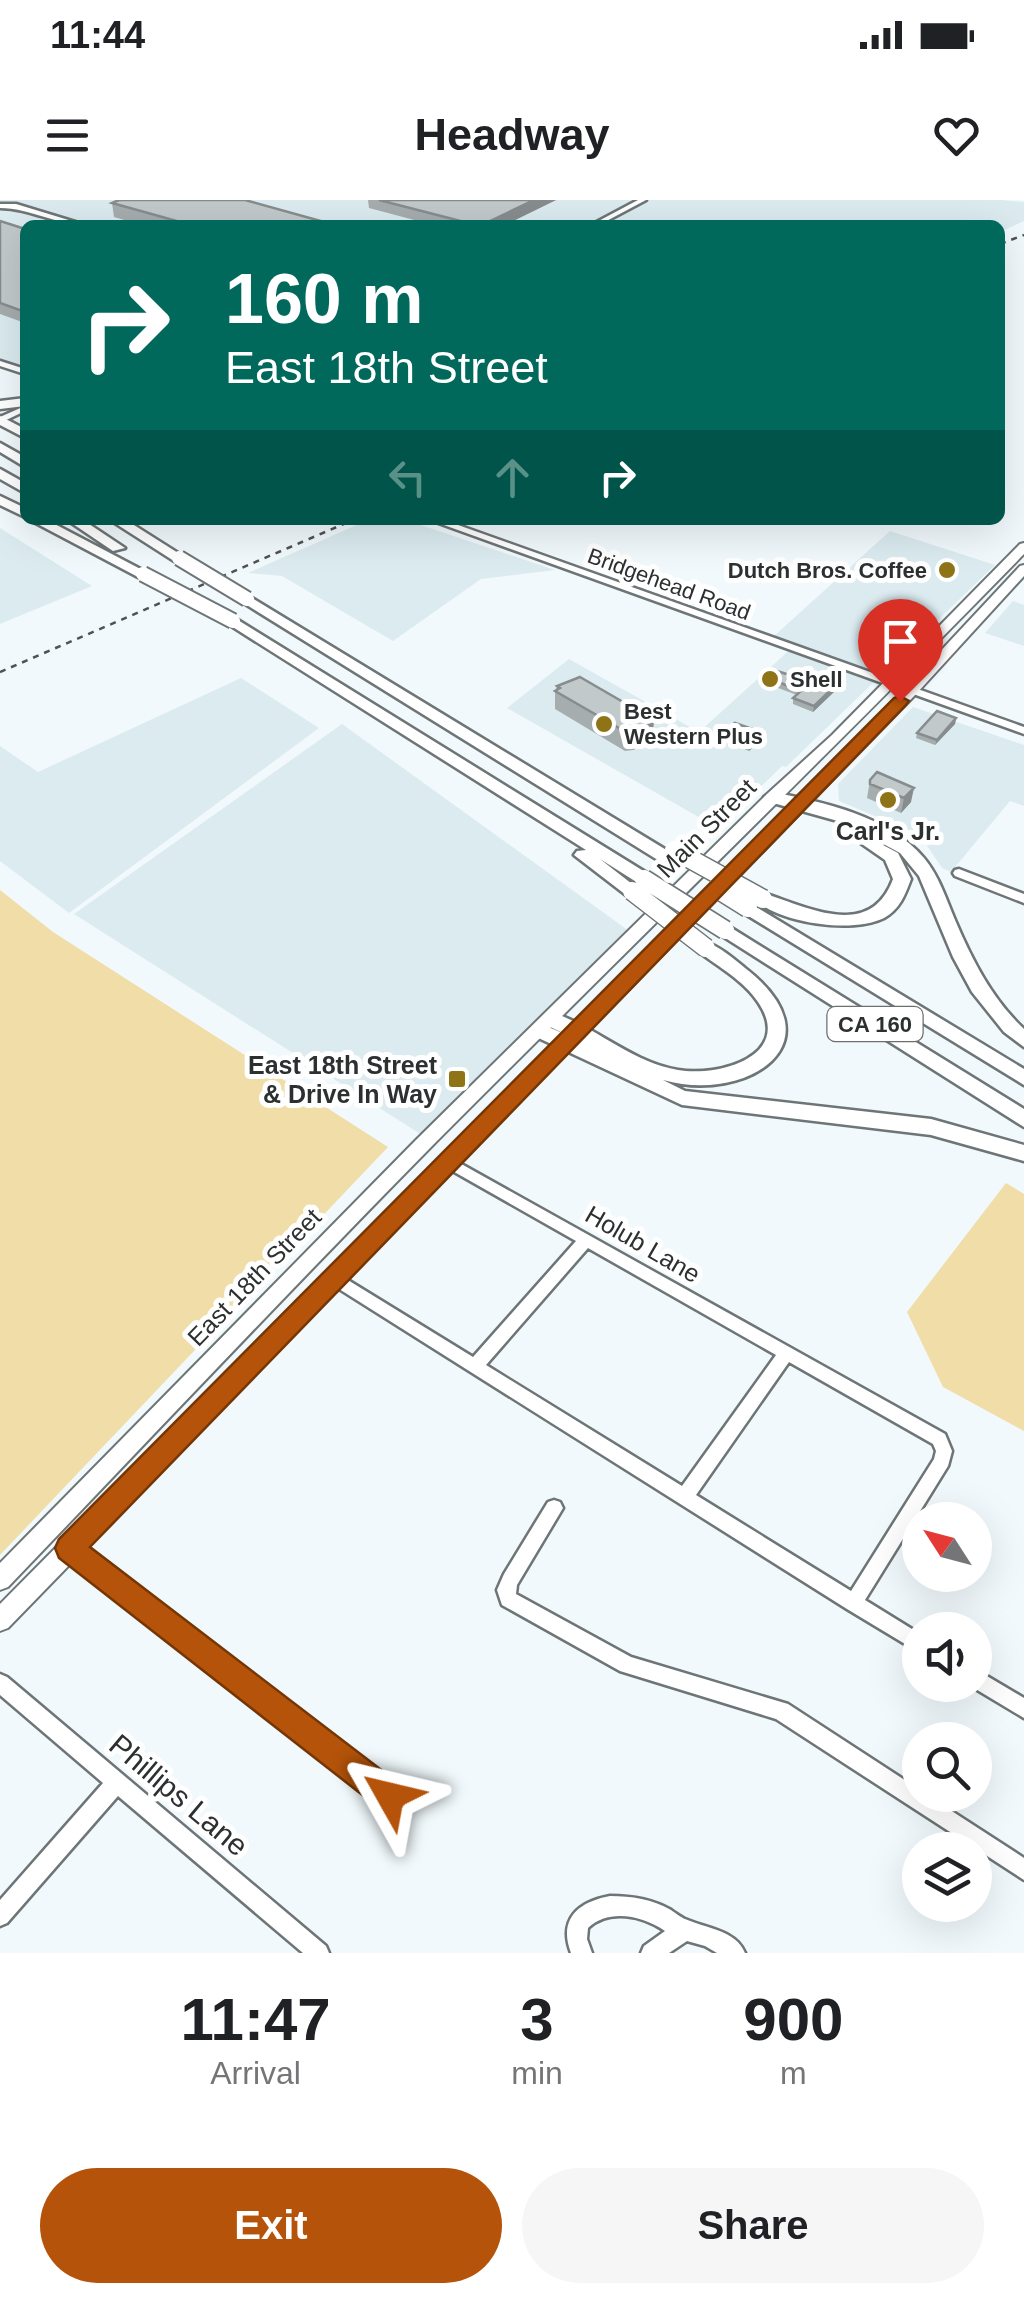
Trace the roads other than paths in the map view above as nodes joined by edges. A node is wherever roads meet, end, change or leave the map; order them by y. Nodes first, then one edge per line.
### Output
1 (642, 200) edge
2 (0, 206) edge
3 (65, 220) edge
4 (604, 220) edge
5 (48, 525) edge
6 (81, 525) edge
7 (126, 525) edge
8 (146, 525) edge
9 (449, 525) edge
10 (1024, 547) edge
11 (181, 556) junction
12 (1024, 570) edge
13 (148, 572) junction
14 (891, 684) junction
15 (910, 691) junction
16 (1024, 731) edge
17 (772, 797) junction
18 (797, 806) junction
19 (960, 873) dead end
20 (638, 885) junction
21 (1024, 899) edge
22 (756, 903) junction
23 (545, 1024) junction
24 (570, 1036) junction
25 (1024, 1040) edge
26 (1024, 1078) edge
27 (1024, 1119) edge
28 (1024, 1154) edge
29 (448, 1162) junction
30 (586, 1240) junction
31 (333, 1278) junction
32 (787, 1353) junction
33 (475, 1366) junction
34 (684, 1497) junction
35 (554, 1508) dead end
36 (70, 1548) junction
37 (0, 1579) edge
38 (853, 1603) junction
39 (0, 1620) edge
40 (902, 1633) edge
41 (0, 1683) edge
42 (992, 1689) edge
43 (1024, 1709) edge
44 (117, 1782) junction
45 (390, 1796) dead end
46 (1024, 1870) edge
47 (0, 1916) edge
48 (684, 1930) junction
49 (319, 1953) edge
50 (582, 1953) edge
51 (651, 1953) edge
52 (735, 1953) edge

1 - 4 street
2 - 3 street
5 - 13 highway
6 - 13 highway
7 - 11 highway, CA 160
8 - 11 highway
9 - 14 street, Bridgehead Road
10 - 14 main road, Main Street
11 - 22 highway, CA 160, bridge
12 - 15 main road, Main Street
13 - 20 highway, bridge
14 - 15 street, Bridgehead Road
14 - 17 main road, Main Street
15 - 16 street, Bridgehead Road
15 - 18 main road, Main Street
17 - 18 highway
17 - 23 main road, Main Street
18 - 22 highway
18 - 24 main road, Main Street
18 - 25 highway
19 - 21 street
20 - 24 highway, bridge
20 - 27 highway, CA 160, bridge
22 - 26 highway, CA 160
23 - 24 highway
23 - 37 main road, East 18th Street
24 - 28 highway
24 - 29 main road
29 - 30 street, Holub Lane
29 - 31 main road
30 - 32 street, Holub Lane
30 - 33 street
31 - 33 street
31 - 36 main road
32 - 34 street
32 - 38 street, Holub Lane
33 - 34 street
34 - 38 street
35 - 46 street
36 - 39 main road
36 - 45 street
38 - 40 street
41 - 44 street, Phillips Lane
42 - 43 street
44 - 47 street
44 - 49 street, Phillips Lane
48 - 50 street
48 - 51 street
48 - 52 street

